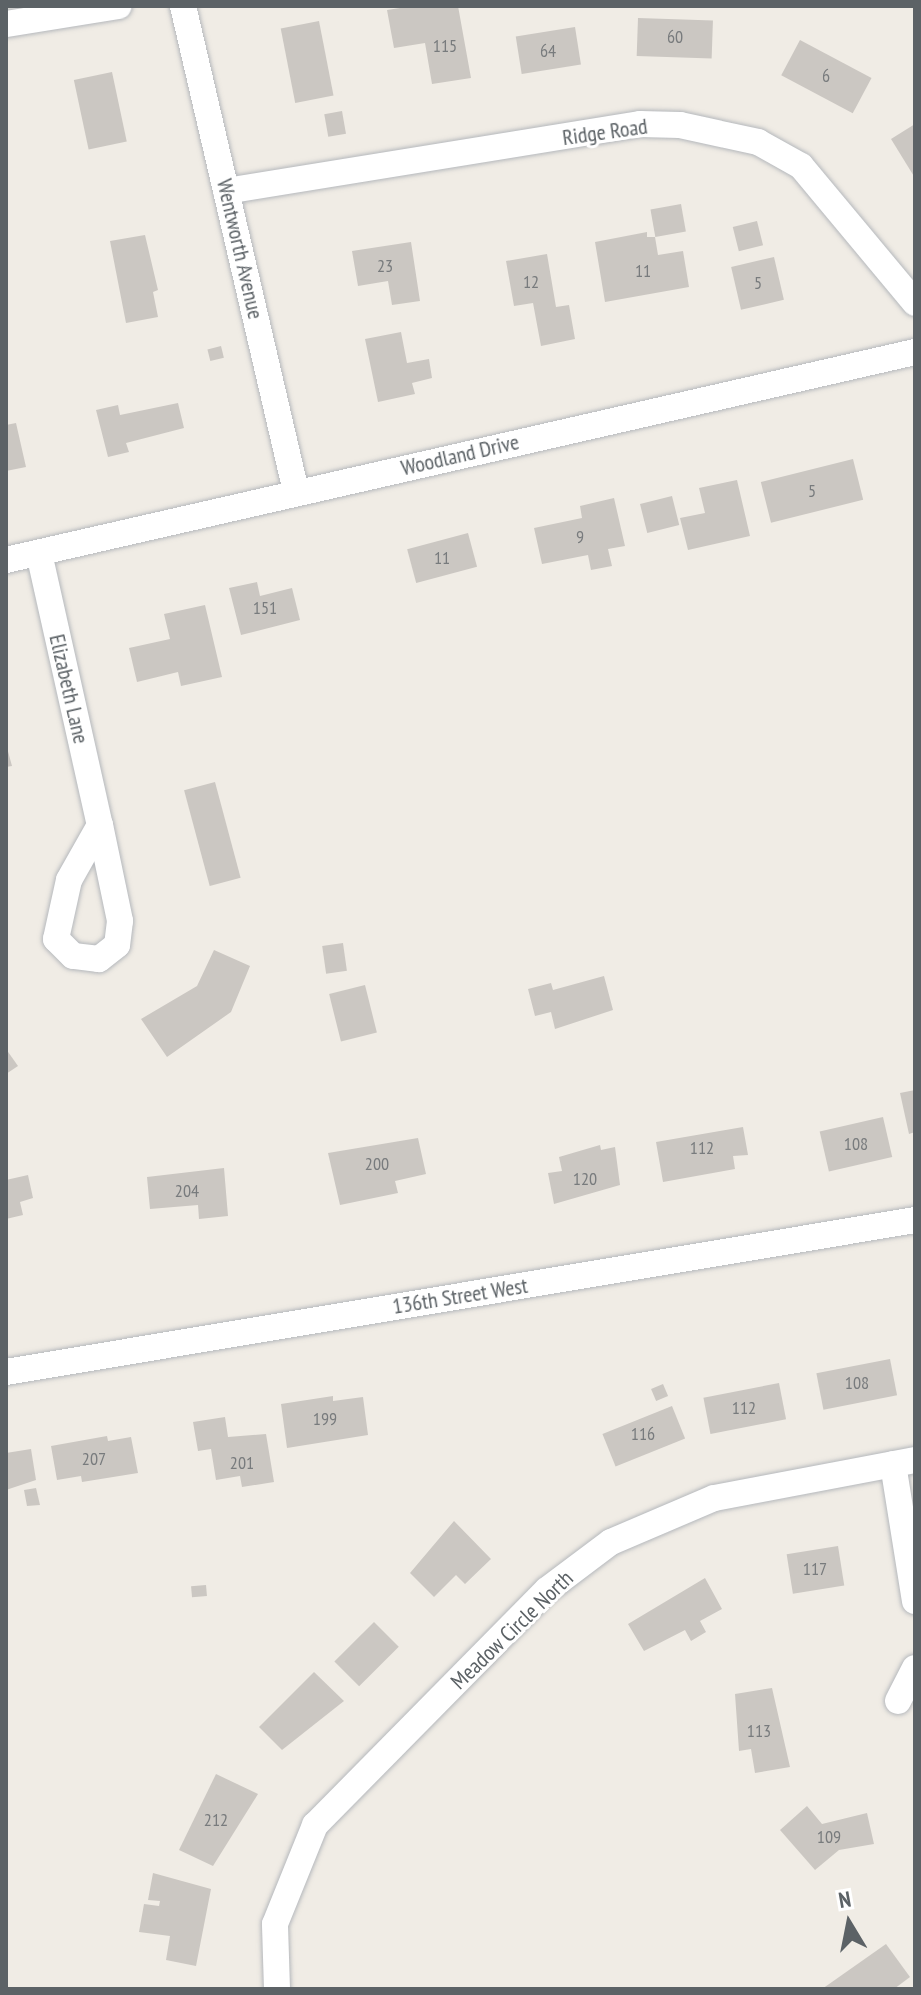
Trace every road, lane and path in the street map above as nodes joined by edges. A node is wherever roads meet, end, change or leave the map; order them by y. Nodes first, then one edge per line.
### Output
1 (119, 6) edge
2 (183, 6) edge
3 (6, 24) edge
4 (226, 191) junction
5 (915, 303) edge
6 (915, 352) edge
7 (296, 493) junction
8 (39, 553) junction
9 (6, 560) edge
10 (100, 825) dead end
11 (915, 1220) edge
12 (6, 1372) edge
13 (904, 1462) edge
14 (915, 1601) edge
15 (915, 1668) edge
16 (898, 1701) dead end
17 (277, 1989) edge

1 - 3 street
2 - 4 street, Wentworth Avenue
4 - 5 street, Ridge Road
4 - 7 street, Wentworth Avenue
6 - 7 street, Woodland Drive
7 - 8 street, Woodland Drive
8 - 9 street, Woodland Drive
8 - 10 street, Elizabeth Lane
11 - 12 street, 136th Street West
13 - 14 street
13 - 17 street, Meadow Circle North
15 - 16 street

